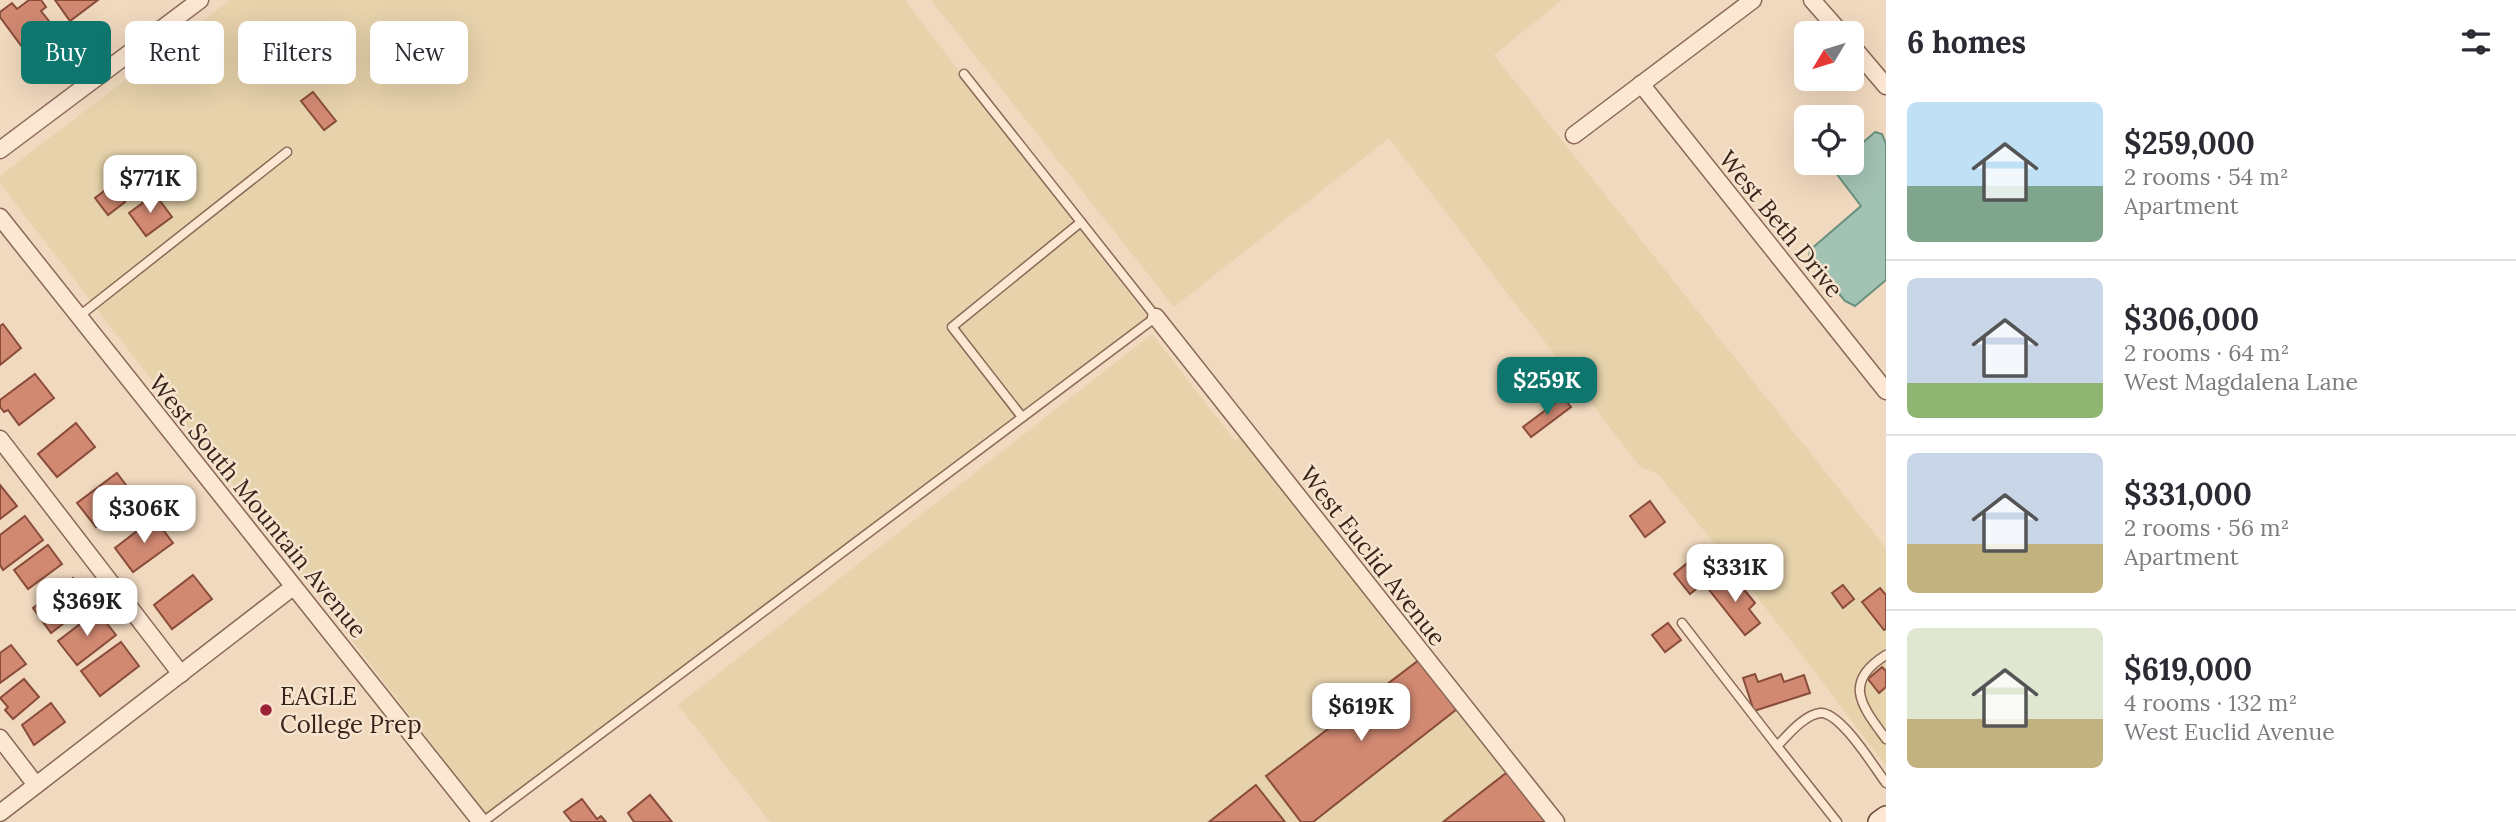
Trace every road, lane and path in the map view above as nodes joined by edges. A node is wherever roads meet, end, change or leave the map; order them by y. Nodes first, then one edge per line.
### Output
1 (200, 0) edge
2 (1754, 0) edge
3 (1812, 0) edge
4 (1830, 21) edge
5 (1864, 60) edge
6 (964, 74) dead end
7 (1641, 84) junction
8 (1886, 86) edge
9 (1574, 135) dead end
10 (0, 150) edge
11 (287, 152) dead end
12 (0, 217) edge
13 (1081, 222) junction
14 (78, 317) junction
15 (1156, 317) junction
16 (1886, 391) edge
17 (1022, 417) junction
18 (0, 439) edge
19 (293, 587) junction
20 (1682, 623) dead end
21 (1886, 655) edge
22 (181, 674) junction
23 (0, 738) edge
24 (1886, 739) edge
25 (1777, 746) junction
26 (1886, 783) edge
27 (36, 785) junction
28 (0, 813) edge
29 (1886, 817) edge
30 (482, 822) edge
31 (1556, 822) edge
32 (1837, 822) edge
33 (1879, 822) edge

1 - 10 street
2 - 7 street
3 - 4 street
5 - 8 street
6 - 13 lane
7 - 9 street
7 - 16 street, West Beth Drive
11 - 14 lane
12 - 14 street, West South Mountain Avenue
13 - 15 lane
13 - 17 lane
14 - 19 street, West South Mountain Avenue
15 - 17 lane
15 - 31 street, West Euclid Avenue
17 - 30 lane
18 - 22 street
19 - 22 street
19 - 30 street, West South Mountain Avenue
20 - 25 lane
21 - 24 lane
22 - 27 street
23 - 27 street
25 - 26 lane
25 - 32 lane
27 - 28 street
29 - 33 street

